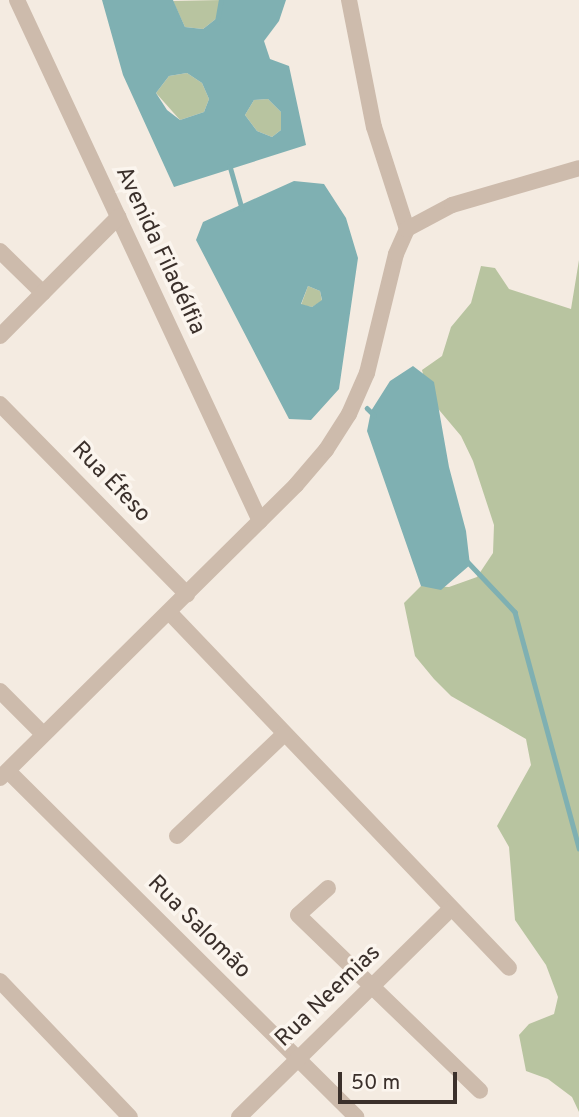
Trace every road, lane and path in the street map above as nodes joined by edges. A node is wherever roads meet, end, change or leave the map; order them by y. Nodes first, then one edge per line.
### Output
1 (17, 0) edge
2 (349, 0) edge
3 (579, 168) edge
4 (118, 217) junction
5 (407, 229) junction
6 (0, 251) edge
7 (43, 293) junction
8 (0, 336) edge
9 (0, 404) edge
10 (260, 521) junction
11 (187, 594) junction
12 (169, 612) junction
13 (0, 691) edge
14 (43, 734) junction
15 (284, 734) junction
16 (4, 774) edge
17 (177, 836) dead end
18 (328, 888) dead end
19 (451, 909) junction
20 (509, 968) dead end
21 (0, 981) edge
22 (371, 987) junction
23 (298, 1059) junction
24 (480, 1091) dead end
25 (130, 1117) edge
26 (239, 1117) edge
27 (357, 1117) edge

1 - 4 street, Avenida Filadélfia
2 - 5 street
3 - 5 street
4 - 7 street
4 - 10 street, Avenida Filadélfia
5 - 10 street
6 - 7 street
7 - 8 street
9 - 11 street, Rua Éfeso
10 - 11 street
11 - 12 street
12 - 14 street
12 - 15 street
13 - 14 street
14 - 16 street
15 - 17 street
15 - 19 street
16 - 23 street, Rua Salomão
18 - 22 street
19 - 20 street
19 - 22 street, Rua Neemias
21 - 25 street
22 - 23 street, Rua Neemias
22 - 24 street
23 - 26 street, Rua Neemias
23 - 27 street, Rua Salomão

